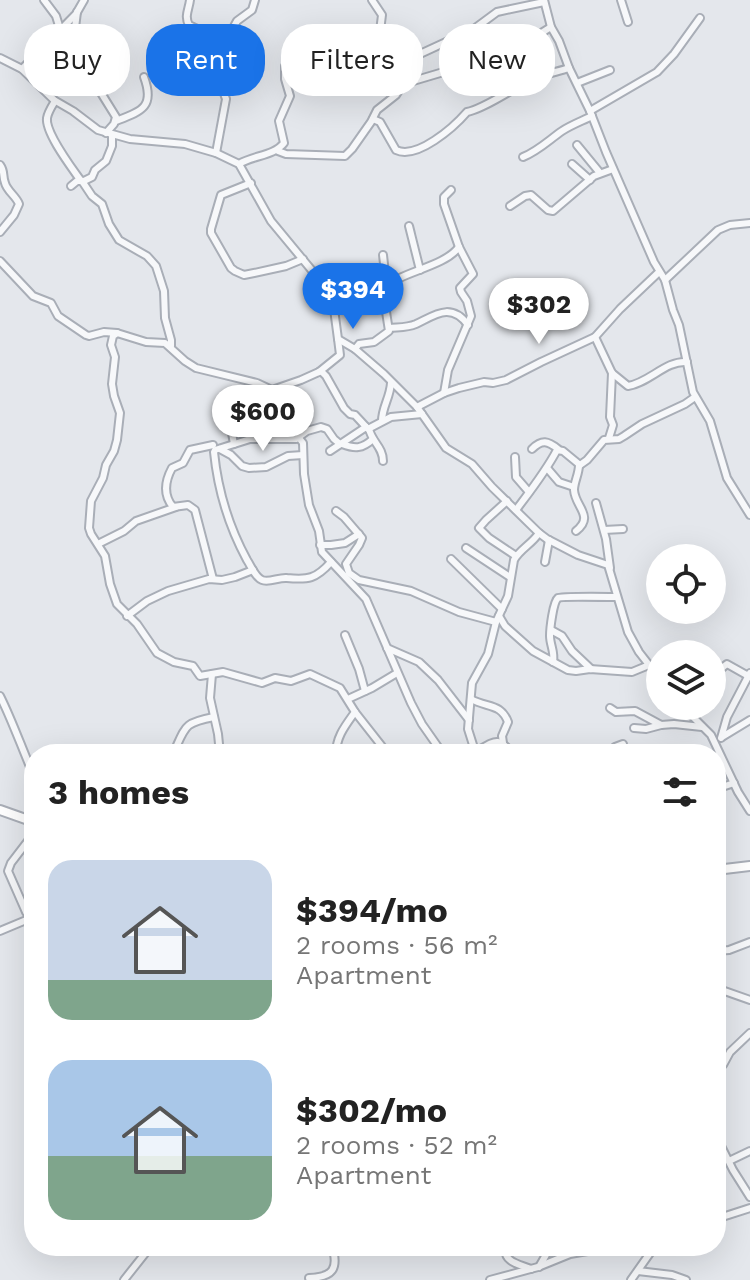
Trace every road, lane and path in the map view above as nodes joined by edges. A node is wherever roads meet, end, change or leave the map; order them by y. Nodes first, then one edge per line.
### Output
1 (44, 0) edge
2 (84, 0) edge
3 (190, 0) edge
4 (255, 0) edge
5 (372, 0) edge
6 (621, 0) edge
7 (544, 1) edge
8 (77, 12) junction
9 (700, 18) dead end
10 (628, 22) dead end
11 (58, 24) edge
12 (66, 24) edge
13 (76, 24) edge
14 (189, 24) edge
15 (235, 24) edge
16 (550, 24) edge
17 (555, 34) edge
18 (0, 58) edge
19 (569, 68) junction
20 (22, 69) joint
21 (610, 70) dead end
22 (439, 74) edge
23 (144, 77) dead end
24 (577, 83) junction
25 (103, 96) edge
26 (224, 96) edge
27 (290, 96) edge
28 (55, 101) junction
29 (591, 113) junction
30 (373, 119) junction
31 (116, 121) junction
32 (109, 134) junction
33 (577, 145) dead end
34 (278, 151) junction
35 (216, 153) junction
36 (523, 157) dead end
37 (239, 164) junction
38 (572, 164) dead end
39 (0, 165) edge
40 (613, 169) junction
41 (600, 173) junction
42 (590, 180) junction
43 (82, 181) junction
44 (251, 183) junction
45 (71, 186) dead end
46 (451, 190) dead end
47 (510, 206) dead end
48 (750, 223) edge
49 (409, 226) dead end
50 (0, 232) edge
51 (459, 247) junction
52 (383, 255) dead end
53 (303, 259) junction
54 (0, 261) edge
55 (420, 270) junction
56 (659, 272) junction
57 (665, 280) junction
58 (386, 282) junction
59 (351, 286) dead end
60 (468, 325) junction
61 (389, 328) junction
62 (117, 333) junction
63 (595, 337) junction
64 (338, 339) junction
65 (171, 346) junction
66 (355, 349) junction
67 (687, 362) junction
68 (319, 372) junction
69 (612, 373) junction
70 (391, 382) junction
71 (272, 390) junction
72 (444, 393) junction
73 (695, 397) junction
74 (417, 407) junction
75 (422, 414) junction
76 (382, 421) junction
77 (368, 428) junction
78 (299, 438) junction
79 (609, 438) junction
80 (373, 439) junction
81 (234, 444) junction
82 (341, 444) junction
83 (216, 447) junction
84 (532, 449) dead end
85 (558, 449) junction
86 (330, 451) dead end
87 (303, 455) junction
88 (515, 457) dead end
89 (383, 461) dead end
90 (579, 465) junction
91 (547, 468) junction
92 (574, 487) junction
93 (529, 492) junction
94 (507, 501) junction
95 (596, 503) dead end
96 (176, 507) junction
97 (516, 510) junction
98 (336, 511) dead end
99 (750, 515) edge
100 (623, 529) dead end
101 (604, 530) junction
102 (576, 531) dead end
103 (539, 533) junction
104 (359, 534) junction
105 (549, 540) junction
106 (98, 544) junction
107 (320, 545) junction
108 (466, 548) dead end
109 (516, 556) junction
110 (451, 559) dead end
111 (331, 562) junction
112 (545, 562) dead end
113 (610, 568) junction
114 (253, 570) junction
115 (510, 577) junction
116 (213, 579) junction
117 (382, 585) junction
118 (617, 597) junction
119 (366, 599) junction
120 (127, 616) junction
121 (499, 616) junction
122 (551, 630) junction
123 (345, 635) dead end
124 (387, 648) junction
125 (646, 660) edge
126 (553, 662) junction
127 (726, 665) edge
128 (646, 666) edge
129 (591, 669) junction
130 (397, 673) junction
131 (212, 674) junction
132 (749, 675) edge
133 (365, 691) junction
134 (0, 696) edge
135 (348, 699) junction
136 (471, 699) junction
137 (610, 708) dead end
138 (355, 712) junction
139 (214, 717) junction
140 (469, 720) junction
141 (695, 720) edge
142 (750, 720) edge
143 (661, 725) junction
144 (702, 727) junction
145 (634, 728) dead end
146 (718, 740) junction
147 (503, 743) joint
148 (178, 744) edge
149 (218, 744) edge
150 (336, 744) edge
151 (380, 744) edge
152 (436, 744) edge
153 (474, 744) edge
154 (488, 744) edge
155 (719, 744) edge
156 (24, 754) edge
157 (726, 762) edge
158 (734, 783) junction
159 (726, 786) edge
160 (0, 810) edge
161 (750, 811) edge
162 (24, 818) edge
163 (24, 846) edge
164 (750, 866) edge
165 (726, 869) edge
166 (24, 902) edge
167 (24, 923) edge
168 (0, 931) edge
169 (750, 942) edge
170 (726, 950) edge
171 (726, 992) edge
172 (750, 1000) edge
173 (750, 1033) edge
174 (726, 1059) edge
175 (750, 1151) edge
176 (726, 1157) edge
177 (729, 1161) junction
178 (750, 1197) edge
179 (750, 1208) edge
180 (726, 1216) edge
181 (143, 1256) edge
182 (335, 1256) edge
183 (506, 1256) edge
184 (544, 1256) edge
185 (565, 1256) edge
186 (648, 1256) edge
187 (535, 1268) junction
188 (638, 1271) junction
189 (309, 1278) edge
190 (124, 1280) edge
191 (490, 1280) edge
192 (631, 1280) edge
193 (686, 1280) edge

1 - 11 street
2 - 8 street
3 - 14 street
4 - 15 street
5 - 7 street
6 - 10 street
7 - 16 street
8 - 12 street
8 - 13 street
9 - 29 street
17 - 19 street
18 - 20 street
19 - 24 street
19 - 30 street
20 - 28 street
21 - 24 street
22 - 30 street
23 - 31 street
24 - 29 street
25 - 31 street
26 - 35 street
27 - 34 street
28 - 32 street
28 - 43 street
29 - 36 street
29 - 40 street
30 - 34 street
31 - 32 street
32 - 35 street
32 - 43 street
33 - 41 street
34 - 37 street
35 - 37 street
37 - 44 street
38 - 42 street
39 - 50 street
40 - 41 street
40 - 56 street
41 - 42 street
42 - 47 street
43 - 45 street
43 - 65 street
44 - 53 street
44 - 53 street
46 - 51 street
48 - 57 street
49 - 55 street
51 - 55 street
51 - 60 street
52 - 58 street
53 - 64 street
54 - 62 street
55 - 58 street
56 - 57 street
56 - 63 street
57 - 67 street
58 - 59 street
58 - 61 street
60 - 61 street
60 - 72 street
61 - 66 street
62 - 65 street
62 - 106 street
63 - 69 street
63 - 72 street
64 - 66 street
64 - 68 street
65 - 71 street
66 - 70 street
67 - 69 street
67 - 73 street
68 - 71 street
68 - 77 street
69 - 79 street
70 - 74 street
70 - 76 street
71 - 81 street
72 - 74 street
73 - 79 street
73 - 99 street
74 - 75 street
75 - 76 street
75 - 94 street
76 - 77 street
77 - 80 street
77 - 82 street
78 - 81 street
78 - 82 street
78 - 87 street
79 - 90 street
80 - 82 street
80 - 89 street
81 - 83 street
82 - 86 street
83 - 87 street
83 - 96 street
83 - 114 street
84 - 85 street
85 - 90 street
85 - 91 street
87 - 107 street
88 - 93 street
90 - 92 street
91 - 92 street
91 - 93 street
92 - 102 street
93 - 97 street
94 - 97 street
94 - 109 street
95 - 101 street
96 - 106 street
96 - 116 street
97 - 103 street
98 - 104 street
100 - 101 street
101 - 113 street
103 - 105 street
103 - 109 street
104 - 107 street
104 - 117 street
105 - 112 street
105 - 113 street
106 - 120 street
107 - 111 street
108 - 115 street
109 - 115 street
110 - 121 street
111 - 114 street
111 - 119 street
113 - 118 street
114 - 116 street
115 - 121 street
116 - 120 street
117 - 119 street
117 - 121 street
118 - 122 street
118 - 125 street
119 - 124 street
120 - 131 street
121 - 126 street
121 - 136 street
122 - 126 street
122 - 129 street
123 - 133 street
124 - 130 street
124 - 140 street
126 - 129 street
127 - 132 street
128 - 129 street
130 - 133 street
130 - 152 street
131 - 135 street
131 - 139 street
132 - 146 street
133 - 135 street
134 - 156 street
135 - 138 street
136 - 140 street
136 - 147 street
137 - 143 street
138 - 150 street
138 - 151 street
139 - 148 street
139 - 149 street
140 - 153 street
141 - 144 street
142 - 146 street
143 - 144 street
143 - 145 street
144 - 146 street
146 - 155 street
147 - 154 street
157 - 158 street
158 - 159 street
158 - 161 street
160 - 162 street
163 - 166 street
164 - 165 street
167 - 168 street
169 - 170 street
171 - 172 street
173 - 174 street
175 - 177 street
176 - 177 street
177 - 178 street
179 - 180 street
181 - 190 street
182 - 189 street
183 - 187 street
184 - 187 street
185 - 187 street
186 - 188 street
187 - 191 street
188 - 192 street
188 - 193 street

